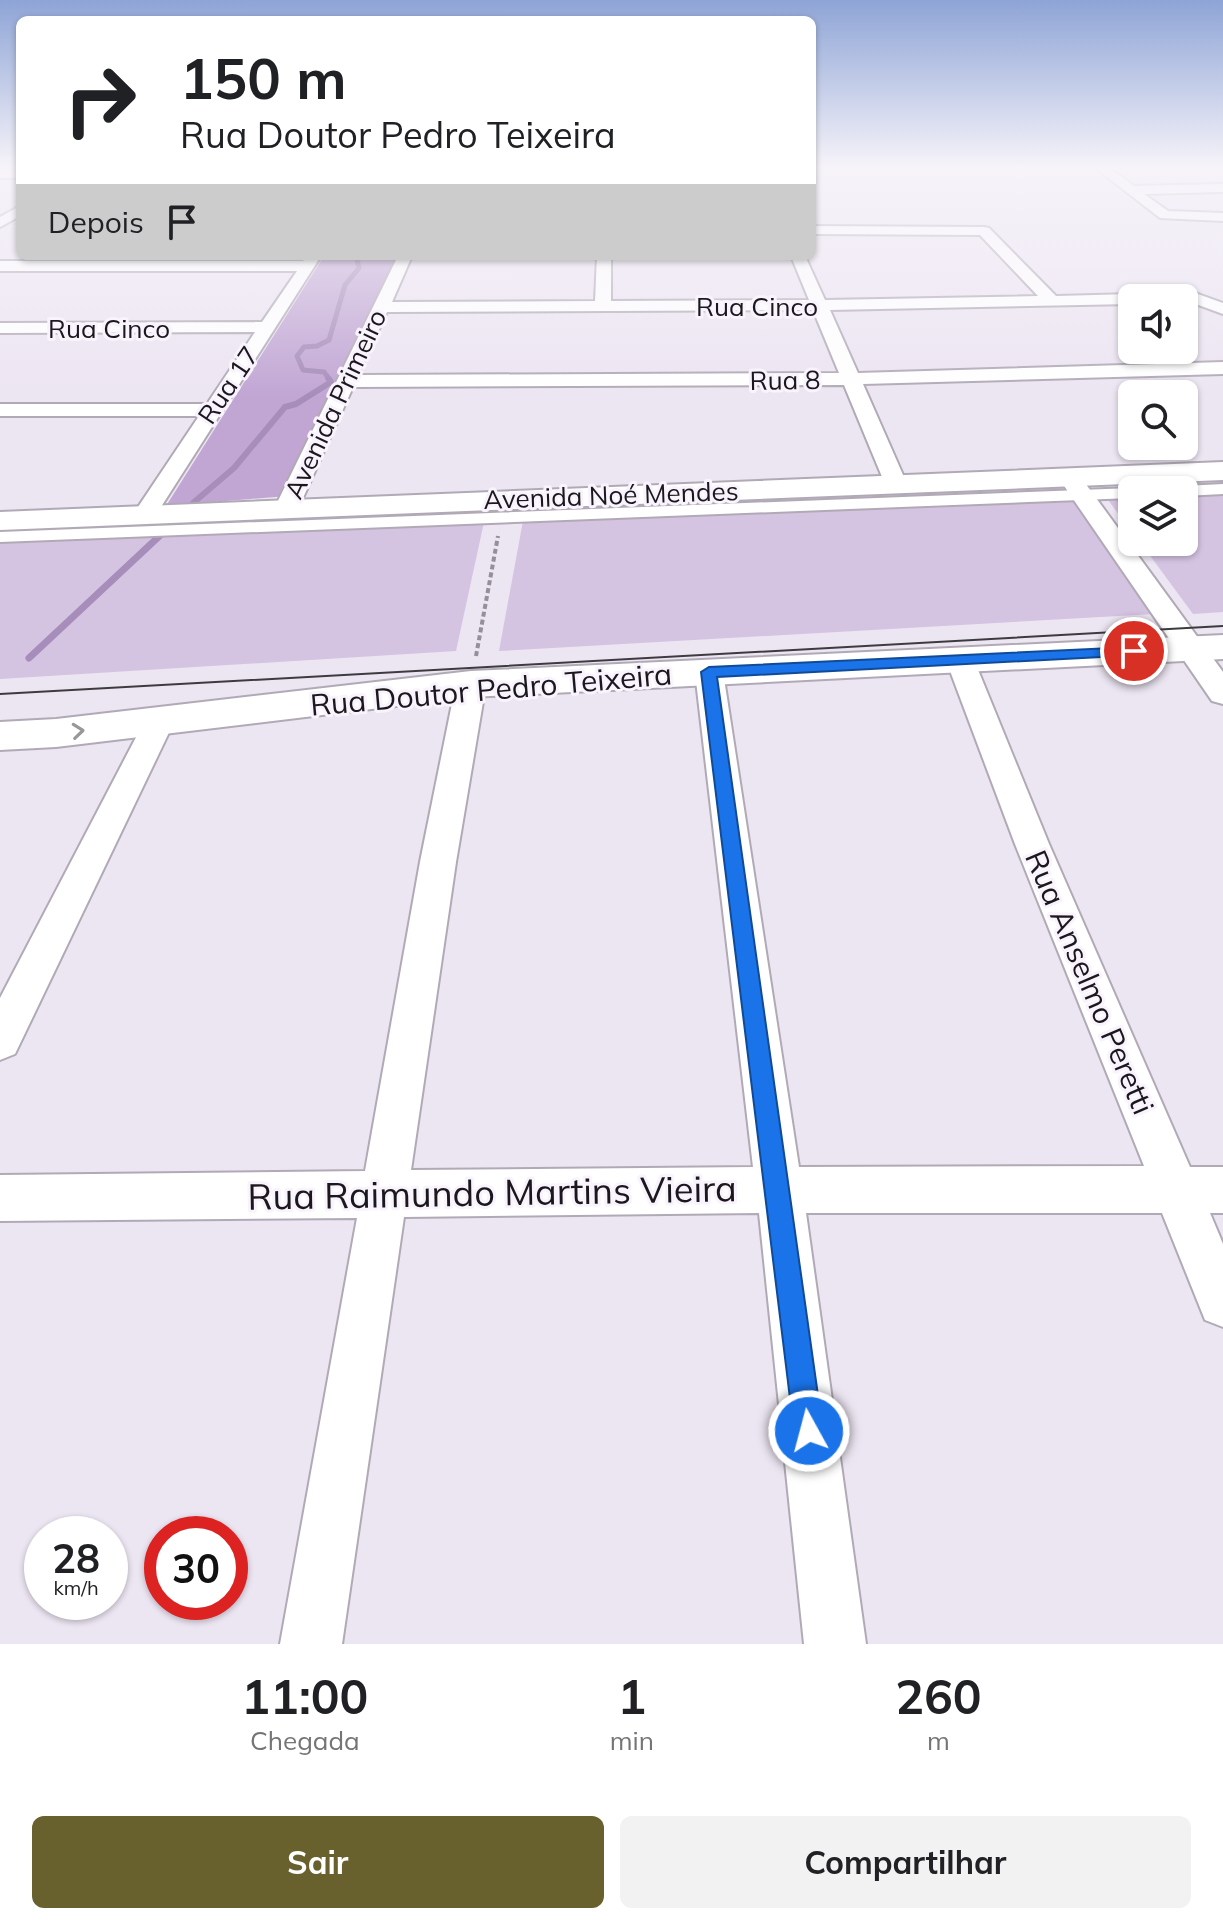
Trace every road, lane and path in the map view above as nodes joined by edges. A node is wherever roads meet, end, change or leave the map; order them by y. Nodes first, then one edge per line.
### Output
1 (996, 243) edge
2 (403, 260) edge
3 (604, 260) edge
4 (800, 260) edge
5 (310, 261) edge
6 (0, 266) edge
7 (1118, 299) edge
8 (1198, 299) edge
9 (1052, 301) junction
10 (819, 305) junction
11 (382, 307) junction
12 (603, 307) junction
13 (1223, 309) edge
14 (266, 327) junction
15 (0, 328) edge
16 (1223, 368) edge
17 (850, 379) junction
18 (347, 381) junction
19 (0, 410) edge
20 (210, 410) junction
21 (1223, 471) edge
22 (896, 484) junction
23 (1075, 486) junction
24 (1223, 489) edge
25 (1198, 490) edge
26 (1118, 491) edge
27 (286, 509) junction
28 (144, 516) junction
29 (502, 516) junction
30 (0, 521) edge
31 (0, 537) edge
32 (1207, 648) edge
33 (960, 660) junction
34 (709, 672) junction
35 (471, 684) junction
36 (1223, 694) edge
37 (159, 722) junction
38 (0, 736) edge
39 (0, 1040) edge
40 (779, 1188) junction
41 (1177, 1189) junction
42 (1223, 1190) edge
43 (383, 1196) junction
44 (0, 1198) edge
45 (1223, 1302) edge
46 (311, 1644) edge
47 (835, 1644) edge

1 - 9 street
2 - 11 street, Avenida Primeiro
3 - 12 street
4 - 10 street
5 - 6 street
5 - 14 street, Rua 17
7 - 9 street, Rua Cinco
8 - 13 street
9 - 10 street, Rua Cinco
10 - 12 street, Rua Cinco
10 - 17 street
11 - 12 street, Rua Cinco
11 - 18 street, Avenida Primeiro
14 - 15 street, Rua Cinco
14 - 20 street, Rua 17
16 - 17 street, Rua 8
17 - 18 street, Rua 8
17 - 22 street
18 - 27 street, Avenida Primeiro
19 - 20 street
20 - 28 street, Rua 17
21 - 23 main road, Avenida Noé Mendes
22 - 23 main road, Avenida Noé Mendes
22 - 27 main road, Avenida Noé Mendes
23 - 26 street
23 - 29 street
23 - 32 street
24 - 25 street
27 - 28 main road, Avenida Noé Mendes
28 - 30 main road, Avenida Noé Mendes
29 - 31 street
29 - 35 path
32 - 33 main road, Rua Doutor Pedro Teixeira
32 - 36 street
33 - 34 main road, Rua Doutor Pedro Teixeira
33 - 41 street, Rua Anselmo Peretti
34 - 35 main road, Rua Doutor Pedro Teixeira
34 - 40 street
35 - 37 main road, Rua Doutor Pedro Teixeira
35 - 43 street
38 -> 37 main road, Rua Doutor Pedro Teixeira
37 - 39 street
40 - 41 street, Rua Raimundo Martins Vieira
40 - 43 street, Rua Raimundo Martins Vieira
40 - 47 street
41 - 42 street, Rua Raimundo Martins Vieira
41 - 45 street, Rua Anselmo Peretti
43 - 44 street, Rua Raimundo Martins Vieira
43 - 46 street

